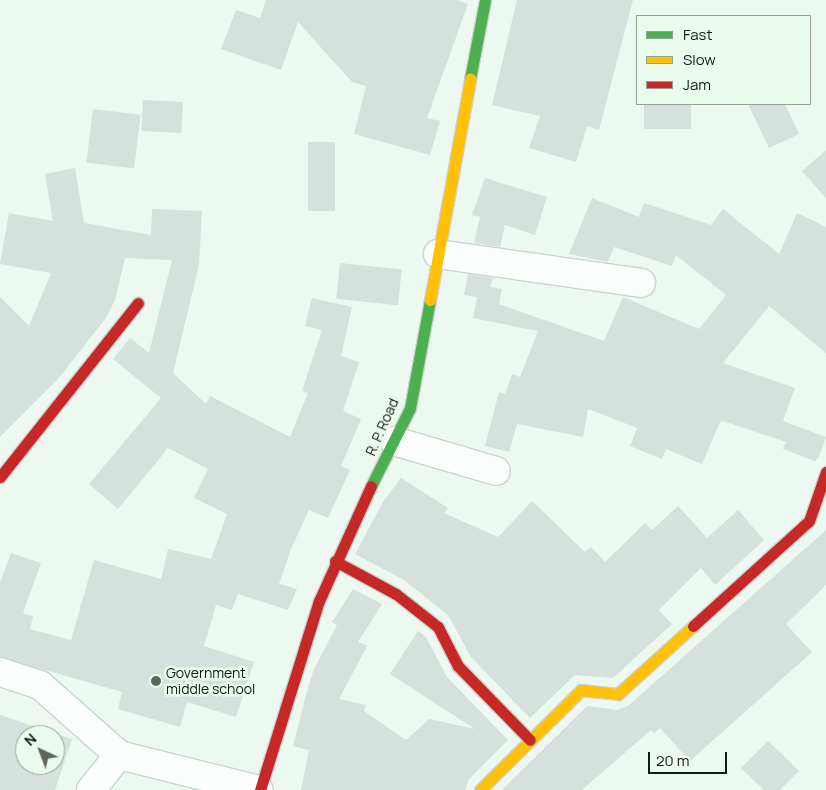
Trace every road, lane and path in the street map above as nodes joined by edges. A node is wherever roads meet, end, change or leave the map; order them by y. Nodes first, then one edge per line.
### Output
1 (485, 0) edge
2 (438, 254) junction
3 (641, 284) dead end
4 (138, 303) dead end
5 (394, 441) junction
6 (496, 471) dead end
7 (826, 472) edge
8 (0, 477) edge
9 (335, 561) junction
10 (0, 672) edge
11 (530, 740) junction
12 (119, 756) junction
13 (91, 790) edge
14 (260, 790) edge
15 (480, 790) edge

1 - 2 street, R. P. Road
2 - 3 street
2 - 5 street, R. P. Road
4 - 8 street
5 - 6 street
5 - 9 street, R. P. Road
7 - 11 street
9 - 11 street
9 - 14 street, R. P. Road
10 - 12 street
11 - 15 street
12 - 13 street
12 - 14 street

